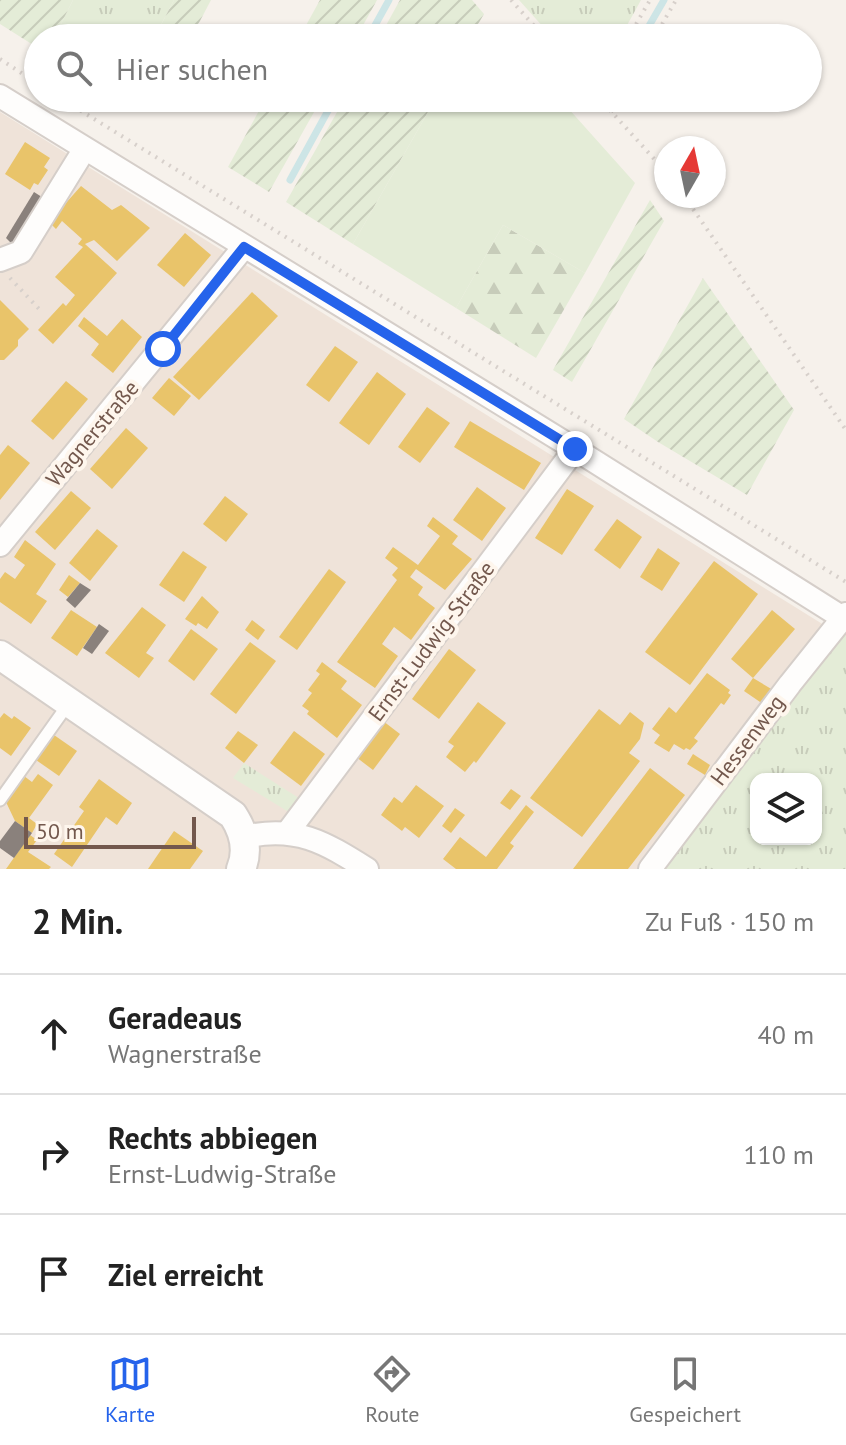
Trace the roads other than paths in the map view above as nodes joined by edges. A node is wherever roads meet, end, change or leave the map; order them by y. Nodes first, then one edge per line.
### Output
1 (0, 96) edge
2 (24, 111) edge
3 (25, 112) edge
4 (84, 150) junction
5 (244, 247) junction
6 (0, 260) edge
7 (575, 449) junction
8 (0, 545) edge
9 (844, 616) edge
10 (0, 655) edge
11 (69, 703) junction
12 (0, 800) edge
13 (287, 833) junction
14 (244, 837) junction
15 (241, 869) edge
16 (367, 869) edge
17 (650, 869) edge

1 - 2 street
3 - 4 street
4 - 5 street
4 - 6 street
5 - 7 street
5 - 8 street, Wagnerstraße
7 - 9 street
7 - 13 street, Ernst-Ludwig-Straße
9 - 17 street, Hessenweg
10 - 11 street
11 - 12 lane
11 - 14 street
13 - 14 street
13 - 16 street
14 - 15 street

